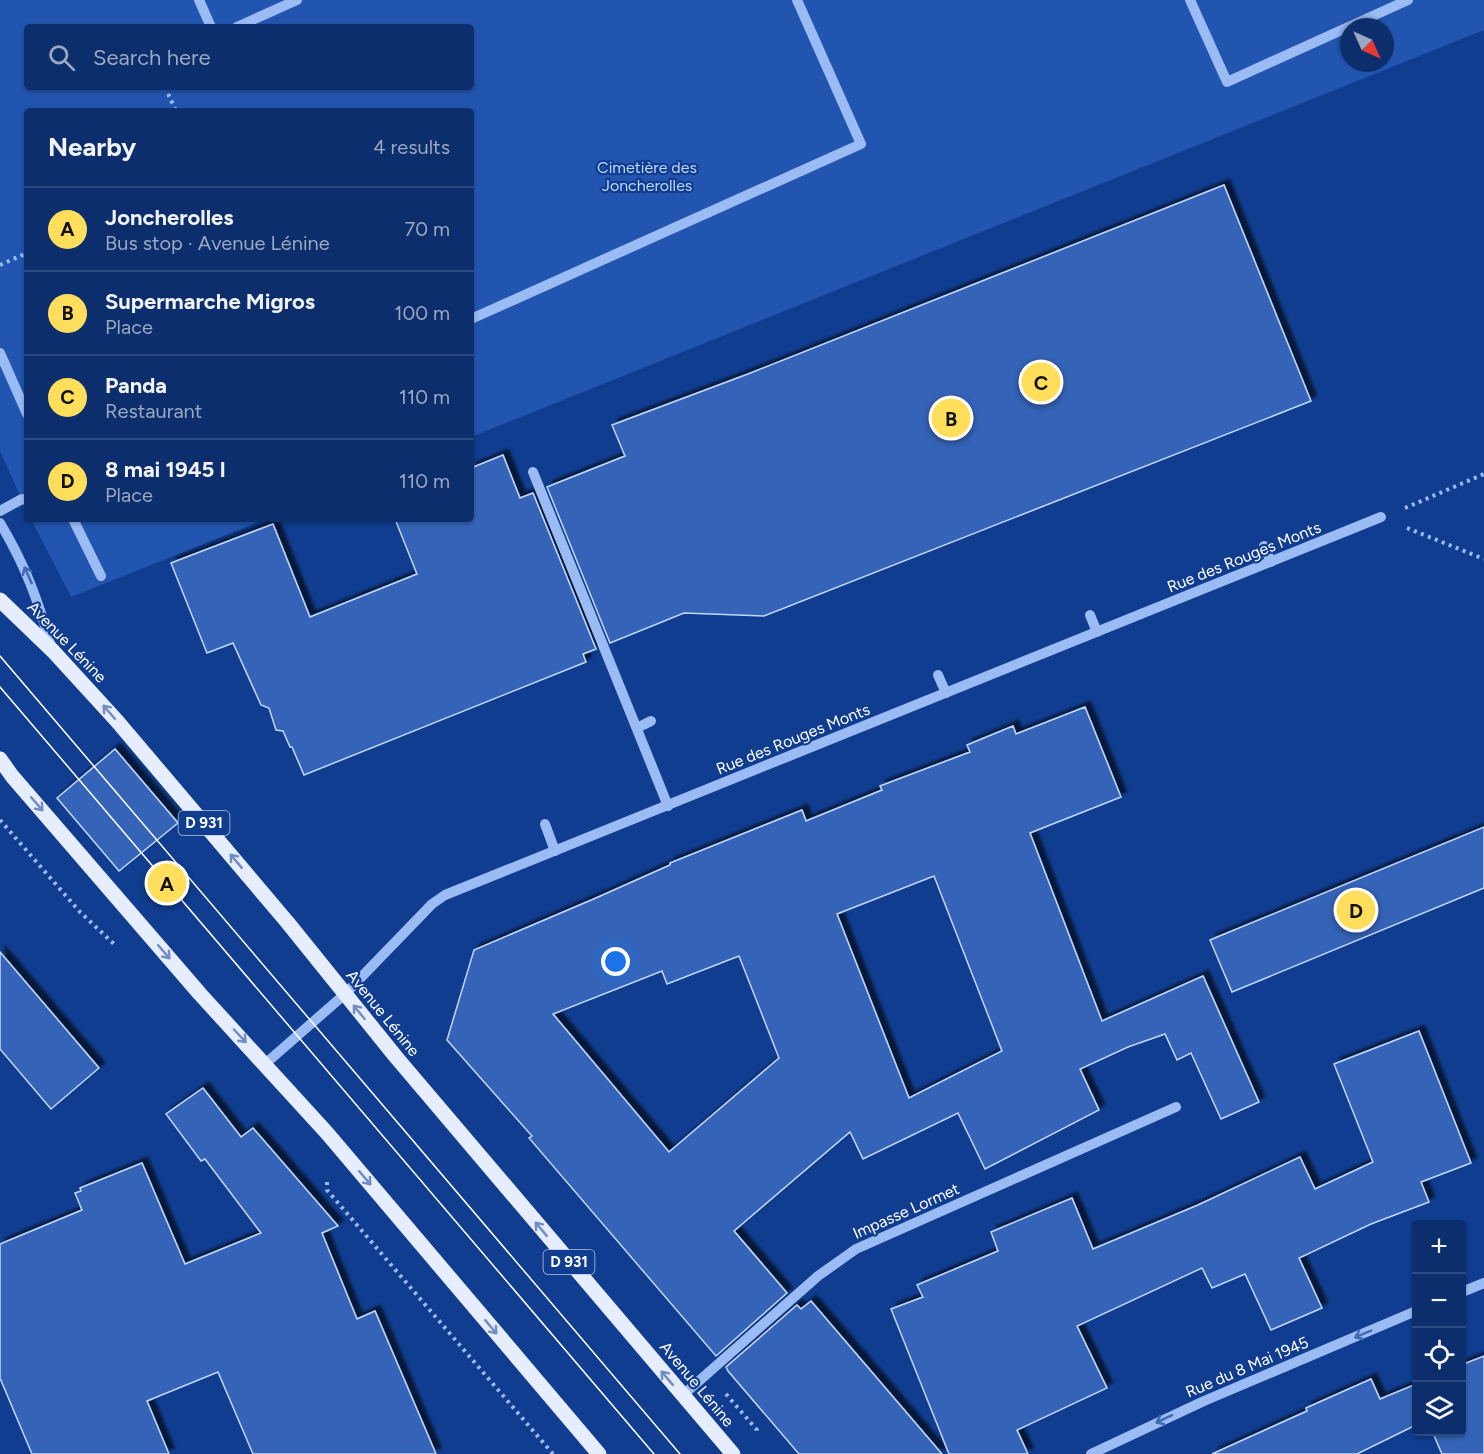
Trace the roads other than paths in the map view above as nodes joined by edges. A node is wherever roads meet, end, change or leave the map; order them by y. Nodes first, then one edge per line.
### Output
1 (199, 0) edge
2 (297, 0) edge
3 (796, 0) edge
4 (1190, 0) edge
5 (1408, 0) edge
6 (210, 24) edge
7 (244, 24) edge
8 (474, 318) edge
9 (0, 353) edge
10 (24, 407) edge
11 (533, 472) dead end
12 (24, 499) edge
13 (0, 511) edge
14 (1382, 517) road end
15 (75, 522) edge
16 (0, 523) edge
17 (1264, 546) dead end
18 (1271, 562) junction
19 (101, 576) dead end
20 (0, 600) edge
21 (1090, 615) dead end
22 (1097, 632) junction
23 (52, 651) junction
24 (938, 675) dead end
25 (946, 693) junction
26 (651, 721) dead end
27 (637, 728) junction
28 (0, 759) edge
29 (668, 806) junction
30 (545, 824) dead end
31 (555, 851) junction
32 (345, 994) junction
33 (265, 1064) junction
34 (1176, 1107) dead end
35 (1484, 1283) edge
36 (1466, 1290) edge
37 (1412, 1313) edge
38 (683, 1395) junction
39 (599, 1454) edge
40 (733, 1454) edge
41 (1091, 1454) edge

1 - 6 street
2 - 7 street
3 - 8 street
4 - 5 street
9 - 10 street
11 - 27 street
12 - 13 street
14 - 18 street, Rue des Rouges Monts
15 - 19 street
23 -> 16 street
17 - 18 street
18 - 22 street, Rue des Rouges Monts
20 - 23 main road, Avenue Lénine / D 931
21 - 22 street
22 - 25 street, Rue des Rouges Monts
32 -> 23 main road, Avenue Lénine / D 931
24 - 25 street
25 - 29 street, Rue des Rouges Monts
26 - 27 street
27 - 29 street
28 -> 33 main road
29 - 31 street, Rue des Rouges Monts
30 - 31 street
31 - 32 street, Rue des Rouges Monts
32 - 33 street, Rue des Rouges Monts
38 -> 32 main road, Avenue Lénine / D 931
33 -> 39 main road
34 - 38 street, Impasse Lormet
35 - 36 street
37 -> 41 street, Rue du 8 Mai 1945
38 - 40 main road, Avenue Lénine / D 931

